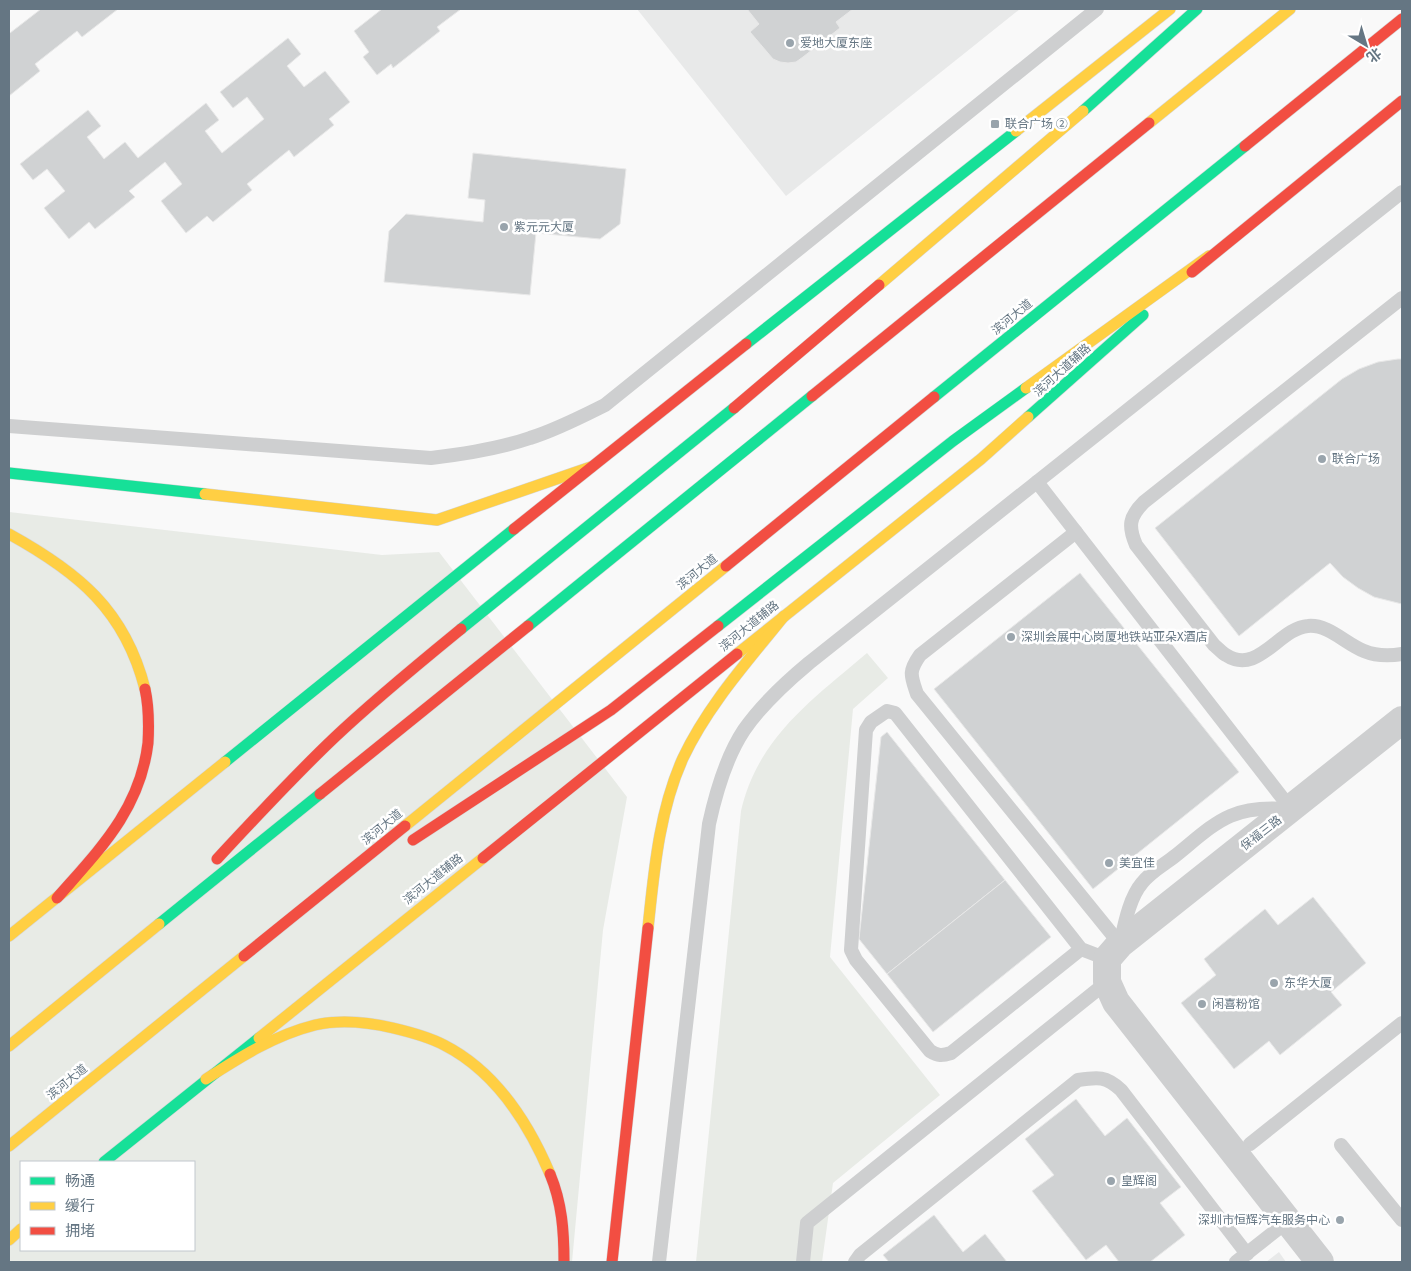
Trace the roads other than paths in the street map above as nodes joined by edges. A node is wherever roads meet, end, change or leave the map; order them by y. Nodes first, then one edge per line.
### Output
1 (1097, 9) edge
2 (1197, 9) edge
3 (1290, 9) edge
4 (1164, 11) edge
5 (1402, 19) edge
6 (1402, 100) edge
7 (1402, 192) edge
8 (1209, 256) junction
9 (1402, 298) edge
10 (1384, 312) junction
11 (1402, 312) edge
12 (9, 426) edge
13 (592, 467) junction
14 (9, 473) edge
15 (1037, 482) junction
16 (1076, 532) junction
17 (9, 534) edge
18 (784, 616) junction
19 (1402, 654) edge
20 (1402, 720) edge
21 (1291, 809) junction
22 (402, 848) dead end
23 (377, 864) dead end
24 (57, 898) junction
25 (148, 933) junction
26 (9, 936) edge
27 (265, 940) junction
28 (1081, 949) junction
29 (1111, 962) junction
30 (1402, 1023) edge
31 (9, 1046) edge
32 (206, 1079) junction
33 (1250, 1144) dead end
34 (1341, 1145) dead end
35 (9, 1146) edge
36 (105, 1161) edge
37 (1402, 1220) edge
38 (1288, 1221) junction
39 (20, 1230) edge
40 (9, 1240) edge
41 (1242, 1258) edge
42 (564, 1262) edge
43 (612, 1262) edge
44 (659, 1262) edge
45 (803, 1262) edge
46 (855, 1262) edge
47 (1320, 1262) edge

1 - 12 lane
2 - 25 main road
3 - 25 main road
4 - 13 main road
5 - 27 main road, 滨河大道
6 - 8 main road, 滨河大道辅路
7 - 15 lane
8 - 18 main road, 滨河大道辅路
8 - 22 main road
9 - 10 lane
10 - 11 lane
10 - 19 lane
13 - 14 main road
13 - 24 main road
15 - 16 lane
15 - 44 lane
16 - 21 lane
16 - 29 lane
17 - 24 main road
18 - 32 main road, 滨河大道辅路
18 - 43 main road
20 - 21 street, 保福三路
21 - 29 street, 保福三路
21 - 29 lane
23 - 27 main road
24 - 26 main road
25 - 31 main road
27 - 35 main road, 滨河大道
28 - 28 lane
28 - 29 lane
29 - 38 street
29 - 45 lane
30 - 33 lane
32 - 36 main road, 滨河大道辅路
32 - 42 main road
34 - 37 lane
38 - 41 lane
38 - 47 street
39 - 40 main road
41 - 46 lane

